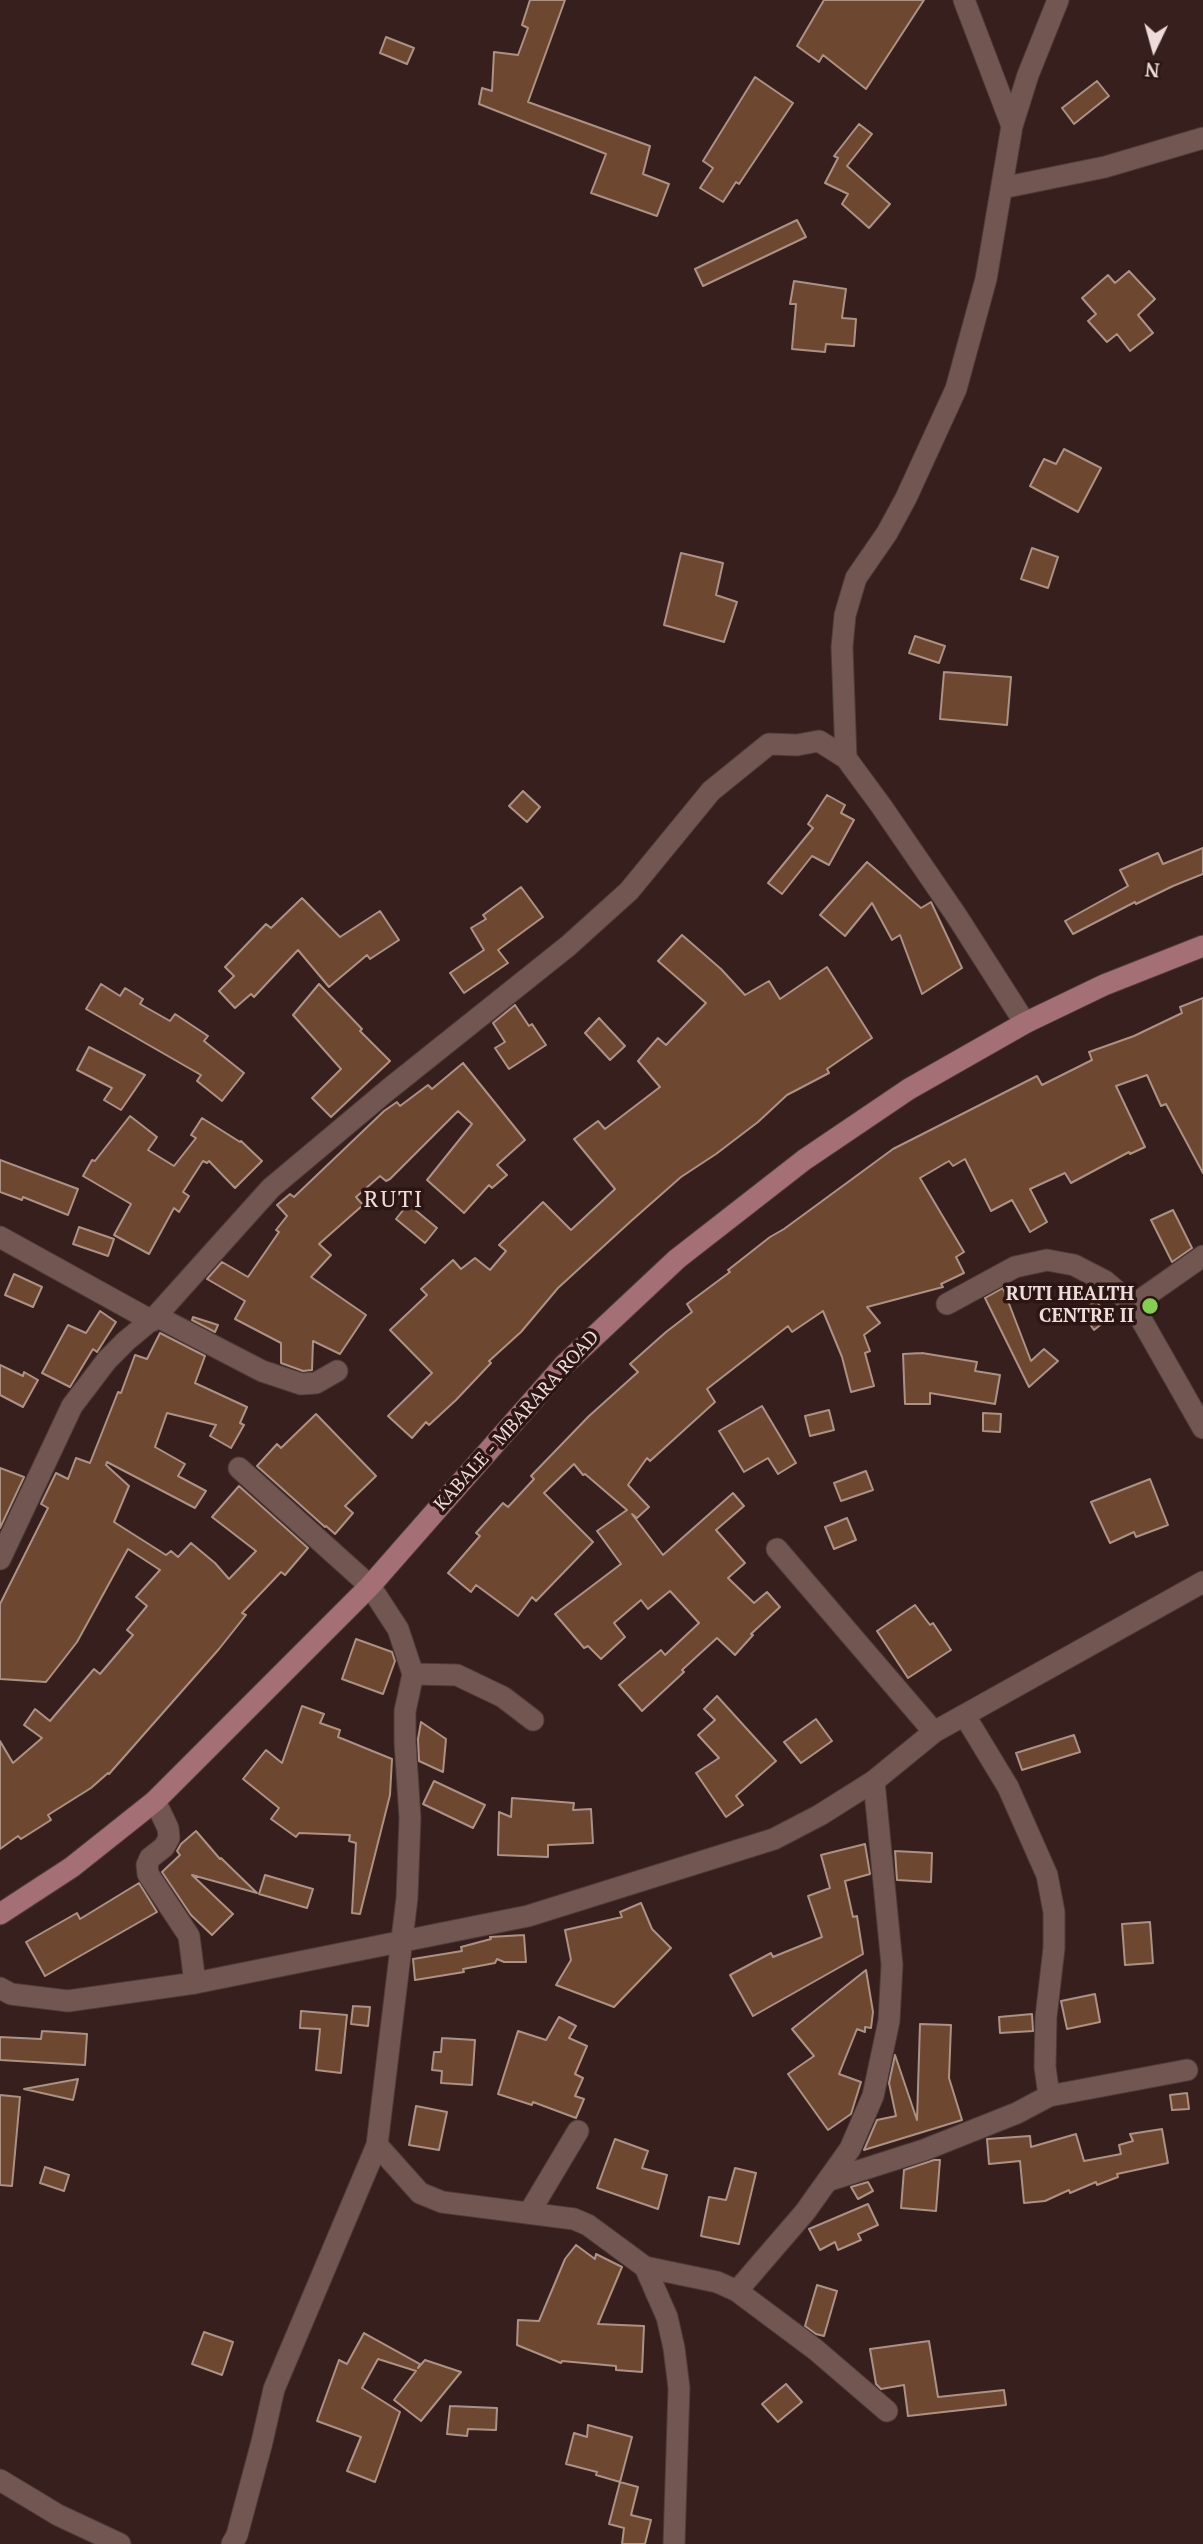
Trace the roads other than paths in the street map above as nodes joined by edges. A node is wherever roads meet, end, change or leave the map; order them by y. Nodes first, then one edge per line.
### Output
1 (964, 0) edge
2 (1058, 0) edge
3 (1012, 126) junction
4 (1203, 138) edge
5 (1002, 188) junction
6 (846, 758) junction
7 (1203, 946) edge
8 (1025, 1023) junction
9 (0, 1237) edge
10 (1203, 1256) edge
11 (947, 1304) dead end
12 (1133, 1305) junction
13 (154, 1318) junction
14 (337, 1371) dead end
15 (1203, 1427) edge
16 (239, 1468) dead end
17 (777, 1549) dead end
18 (0, 1559) edge
19 (1203, 1582) edge
20 (370, 1586) junction
21 (413, 1674) junction
22 (965, 1716) junction
23 (533, 1720) dead end
24 (934, 1732) junction
25 (874, 1781) junction
26 (155, 1801) junction
27 (0, 1914) edge
28 (401, 1941) junction
29 (195, 1983) junction
30 (0, 1988) edge
31 (1186, 2070) dead end
32 (1049, 2096) junction
33 (578, 2131) dead end
34 (377, 2145) junction
35 (827, 2181) junction
36 (529, 2213) junction
37 (645, 2267) junction
38 (737, 2291) junction
39 (887, 2411) dead end
40 (0, 2480) edge
41 (241, 2541) edge
42 (120, 2544) edge
43 (674, 2544) edge

1 - 3 street
2 - 3 street
3 - 5 street
4 - 5 street
5 - 6 street
6 - 8 street
6 - 13 street
7 - 8 main road, KABALE - MBARARA ROAD
8 - 20 main road, KABALE - MBARARA ROAD
9 - 13 street
10 - 12 street
11 - 12 street
12 - 15 street
13 - 14 street
13 - 18 street
16 - 20 street
17 - 24 street
19 - 22 street
20 - 21 street
20 - 26 main road, KABALE - MBARARA ROAD
21 - 23 street
21 - 28 street
22 - 24 street
22 - 32 street
24 - 25 street
25 - 28 street
25 - 35 street
26 - 27 main road, KABALE - MBARARA ROAD
26 - 29 street
28 - 29 street
28 - 34 street
29 - 30 street
31 - 32 street
32 - 35 street
33 - 36 street
34 - 36 street
34 - 41 street
35 - 38 street
36 - 37 street
37 - 38 street
37 - 43 street
38 - 39 street
40 - 42 street

